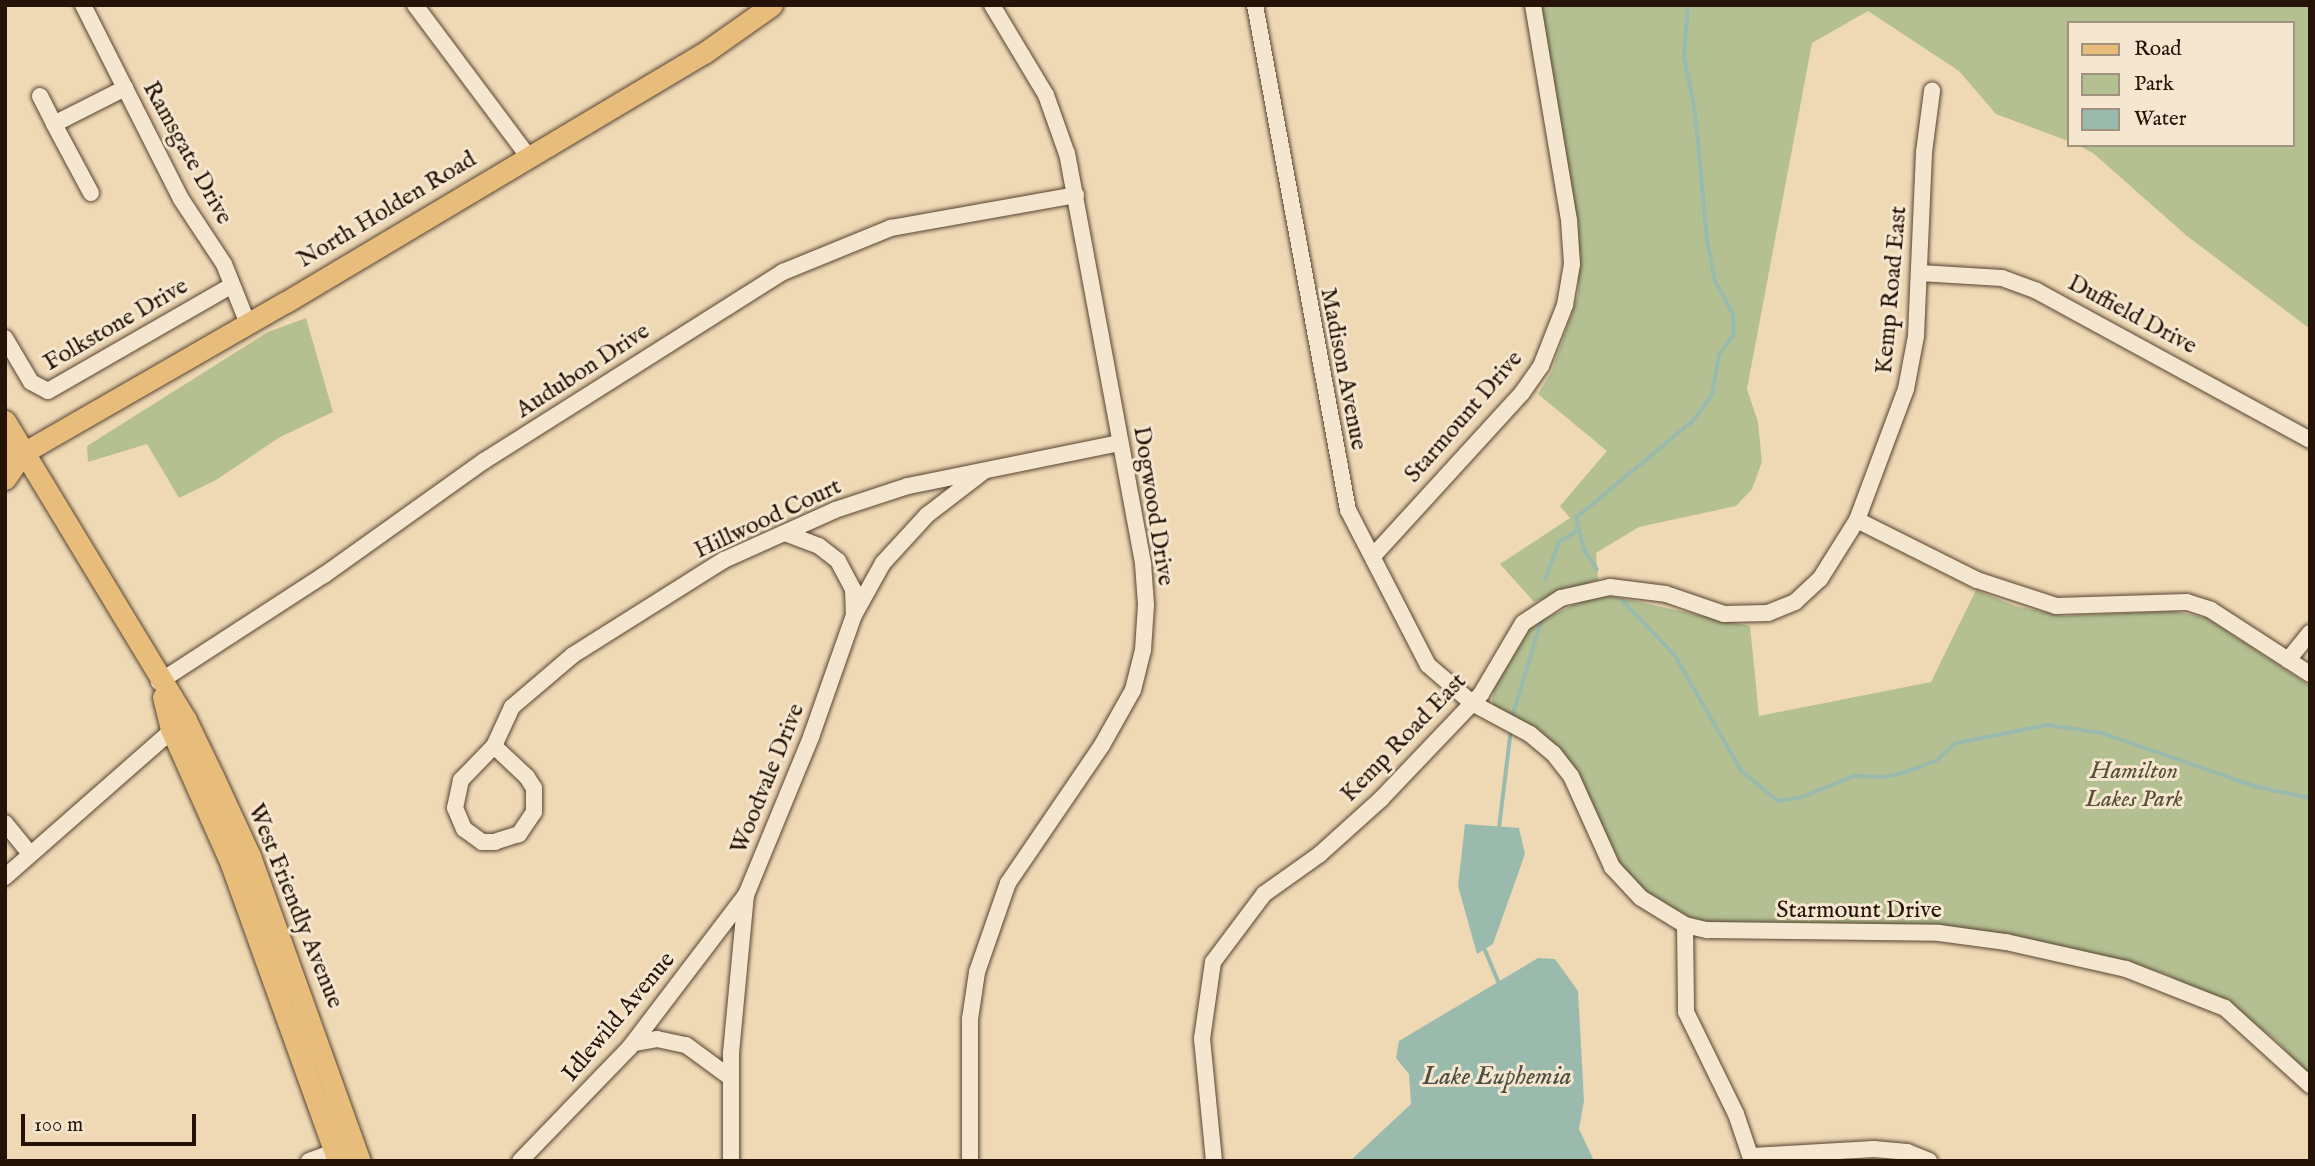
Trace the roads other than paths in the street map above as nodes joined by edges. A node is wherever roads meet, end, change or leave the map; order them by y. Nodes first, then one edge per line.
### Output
1 (83, 5) edge
2 (415, 5) edge
3 (772, 5) edge
4 (992, 5) edge
5 (1255, 5) edge
6 (1533, 5) edge
7 (125, 88) junction
8 (1933, 91) dead end
9 (40, 96) dead end
10 (54, 124) junction
11 (528, 156) junction
12 (91, 192) dead end
13 (1076, 195) junction
14 (1920, 273) junction
15 (233, 285) junction
16 (248, 324) junction
17 (5, 338) edge
18 (5, 421) edge
19 (2310, 440) edge
20 (1120, 443) junction
21 (14, 453) edge
22 (985, 471) junction
23 (5, 480) edge
24 (1857, 520) junction
25 (785, 533) junction
26 (1374, 555) junction
27 (854, 615) junction
28 (2310, 633) edge
29 (2288, 660) junction
30 (2310, 674) edge
31 (159, 681) junction
32 (1472, 704) junction
33 (178, 724) junction
34 (494, 746) junction
35 (5, 823) edge
36 (30, 854) junction
37 (5, 877) edge
38 (746, 895) junction
39 (1685, 925) junction
40 (634, 1043) junction
41 (731, 1078) junction
42 (2310, 1085) edge
43 (337, 1156) edge
44 (1752, 1158) edge
45 (309, 1161) edge
46 (360, 1161) edge
47 (520, 1161) edge
48 (731, 1161) edge
49 (970, 1161) edge
50 (1214, 1161) edge
51 (1929, 1161) edge

1 - 7 street, Ramsgate Drive
2 - 11 street
3 - 11 main road, North Holden Road
4 - 13 street, Dogwood Drive
5 - 26 street, Madison Avenue
6 - 26 street, Starmount Drive
7 - 10 street
7 - 15 street, Ramsgate Drive
8 - 14 street, Kemp Road East
9 - 10 street
10 - 12 street
11 - 16 main road, North Holden Road
13 - 20 street, Dogwood Drive
13 - 31 street, Audubon Drive
14 - 19 street, Duffield Drive
14 - 24 street, Kemp Road East
15 - 16 street, Ramsgate Drive
15 - 17 street, Folkstone Drive
16 - 21 main road, North Holden Road
18 - 21 main road, West Friendly Avenue
20 - 22 street, Hillwood Court
20 - 49 street, Dogwood Drive
21 - 23 main road, North Holden Road
21 - 31 main road, West Friendly Avenue
22 - 25 street, Hillwood Court
22 - 27 street, Woodvale Drive
24 - 29 street
24 - 32 street, Kemp Road East
25 - 27 street
25 - 34 street, Hillwood Court
26 - 32 street, Madison Avenue
27 - 38 street, Woodvale Drive
28 - 29 street
29 - 30 street
31 - 33 main road, West Friendly Avenue
32 - 39 street, Starmount Drive
32 - 50 street, Kemp Road East
33 - 36 street
33 - 43 main road, West Friendly Avenue
33 - 46 main road, West Friendly Avenue
34 - 34 street, Hillwood Court
35 - 36 street
36 - 37 street
38 - 40 street, Idlewild Avenue
38 - 41 street, Woodvale Drive
39 - 42 street, Starmount Drive
39 - 44 street
40 - 41 street
40 - 47 street, Idlewild Avenue
41 - 48 street, Woodvale Drive
43 - 45 street
44 - 51 street

